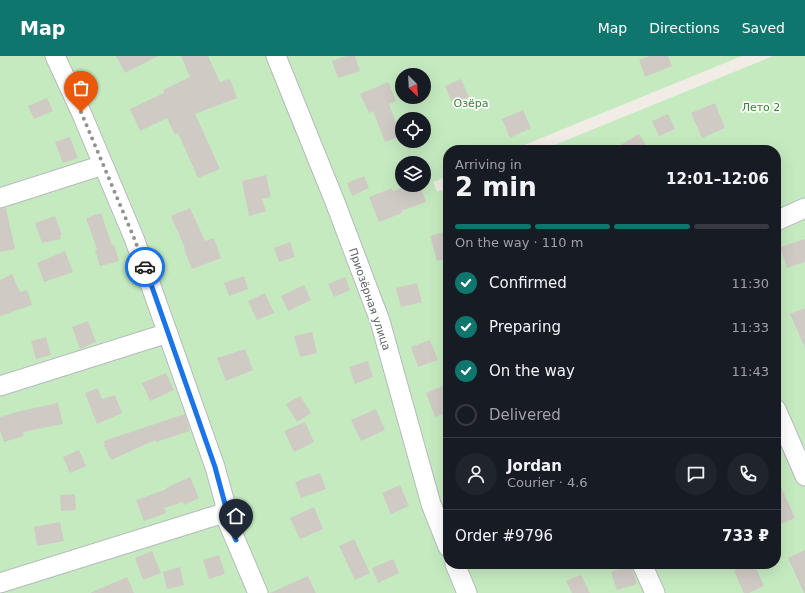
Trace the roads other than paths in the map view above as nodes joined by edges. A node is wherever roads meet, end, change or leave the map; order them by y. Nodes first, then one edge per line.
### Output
1 (55, 56) edge
2 (276, 56) edge
3 (103, 165) junction
4 (0, 198) edge
5 (805, 208) edge
6 (781, 219) edge
7 (168, 333) junction
8 (0, 386) edge
9 (781, 421) edge
10 (805, 476) edge
11 (224, 513) junction
12 (443, 534) edge
13 (457, 569) edge
14 (644, 569) edge
15 (0, 583) edge
16 (258, 593) edge
17 (466, 593) edge
18 (655, 593) edge

1 - 3 street
2 - 12 street, Приозёрная улица
3 - 4 street
3 - 7 street
5 - 6 street
7 - 8 street
7 - 11 street
9 - 10 street
11 - 15 street
11 - 16 street
13 - 17 street
14 - 18 street

